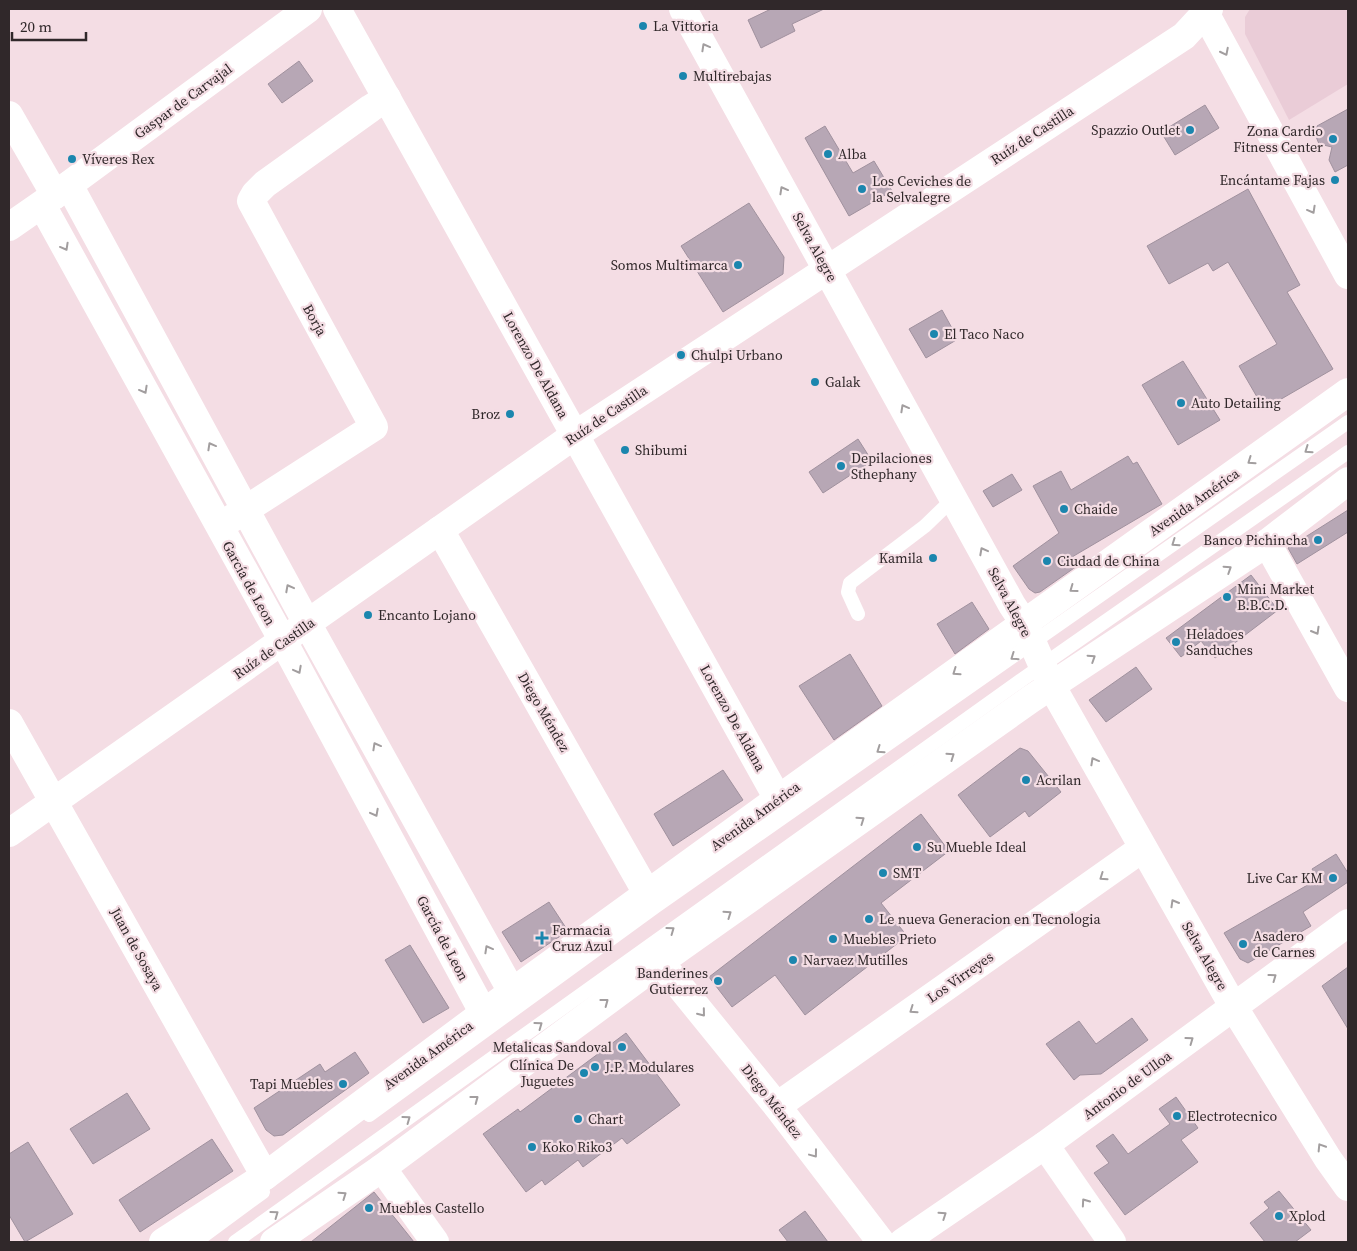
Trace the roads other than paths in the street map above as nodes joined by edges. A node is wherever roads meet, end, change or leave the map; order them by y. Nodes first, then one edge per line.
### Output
1 (308, 9) edge
2 (337, 9) edge
3 (683, 9) edge
4 (1206, 10) edge
5 (387, 98) junction
6 (9, 115) edge
7 (55, 195) junction
8 (9, 227) edge
9 (827, 269) junction
10 (1348, 276) edge
11 (1348, 392) edge
12 (1348, 422) edge
13 (575, 435) junction
14 (1348, 452) edge
15 (1348, 481) edge
16 (954, 498) junction
17 (246, 509) junction
18 (219, 527) junction
19 (440, 530) junction
20 (1267, 543) junction
21 (858, 614) dead end
22 (308, 624) junction
23 (283, 641) junction
24 (1038, 654) junction
25 (1348, 688) edge
26 (9, 723) edge
27 (778, 799) junction
28 (54, 802) junction
29 (9, 833) edge
30 (1143, 848) junction
31 (648, 894) junction
32 (1348, 923) edge
33 (660, 962) junction
34 (512, 992) junction
35 (1233, 1006) junction
36 (484, 1014) junction
37 (777, 1106) junction
38 (1045, 1145) junction
39 (382, 1168) junction
40 (265, 1176) junction
41 (1348, 1187) edge
42 (163, 1242) edge
43 (195, 1242) edge
44 (235, 1242) edge
45 (274, 1242) edge
46 (434, 1242) edge
47 (881, 1242) edge
48 (903, 1242) edge
49 (1112, 1242) edge

1 - 7 street, Gaspar de Carvajal
2 - 5 street, Lorenzo De Aldana
9 -> 3 street, Selva Alegre
4 - 9 street, Ruíz de Castilla
4 -> 10 street
5 - 13 street, Lorenzo De Aldana
5 - 17 street, Borja
6 - 7 street
7 - 8 street, Gaspar de Carvajal
17 -> 7 street
7 -> 18 street, García de Leon
9 - 13 street, Ruíz de Castilla
16 -> 9 street, Selva Alegre
11 -> 24 street, Avenida América
12 -> 24 lane
13 - 19 street, Ruíz de Castilla
13 - 27 street, Lorenzo De Aldana
14 - 24 lane
15 - 20 street, Avenida América
16 - 21 lane
24 -> 16 street, Selva Alegre
17 - 18 street, Borja
22 -> 17 street
18 - 23 street, García de Leon
19 - 22 street, Ruíz de Castilla
19 - 31 street, Diego Méndez
24 -> 20 street, Avenida América
20 -> 25 street
22 - 23 street, Ruíz de Castilla
34 -> 22 street
23 - 28 street, Ruíz de Castilla
23 -> 36 street, García de Leon
24 -> 27 street, Avenida América
30 -> 24 street, Selva Alegre
33 -> 24 street, Avenida América
24 -> 43 lane
44 -> 24 lane
26 - 28 street, Juan de Sosaya
27 - 31 street, Avenida América
28 - 29 street, Ruíz de Castilla
28 - 40 street, Juan de Sosaya
35 -> 30 street, Selva Alegre
30 -> 37 street, Los Virreyes
31 - 34 street, Avenida América
35 -> 32 street, Antonio de Ulloa
33 -> 37 street, Diego Méndez
39 -> 33 street, Avenida América
34 - 36 street, Avenida América
38 -> 35 street, Antonio de Ulloa
41 -> 35 street, Selva Alegre
36 - 40 street, Avenida América
37 -> 47 street, Diego Méndez
48 -> 38 street, Antonio de Ulloa
49 -> 38 street
45 -> 39 street, Avenida América
39 - 46 street
40 - 42 street, Avenida América

